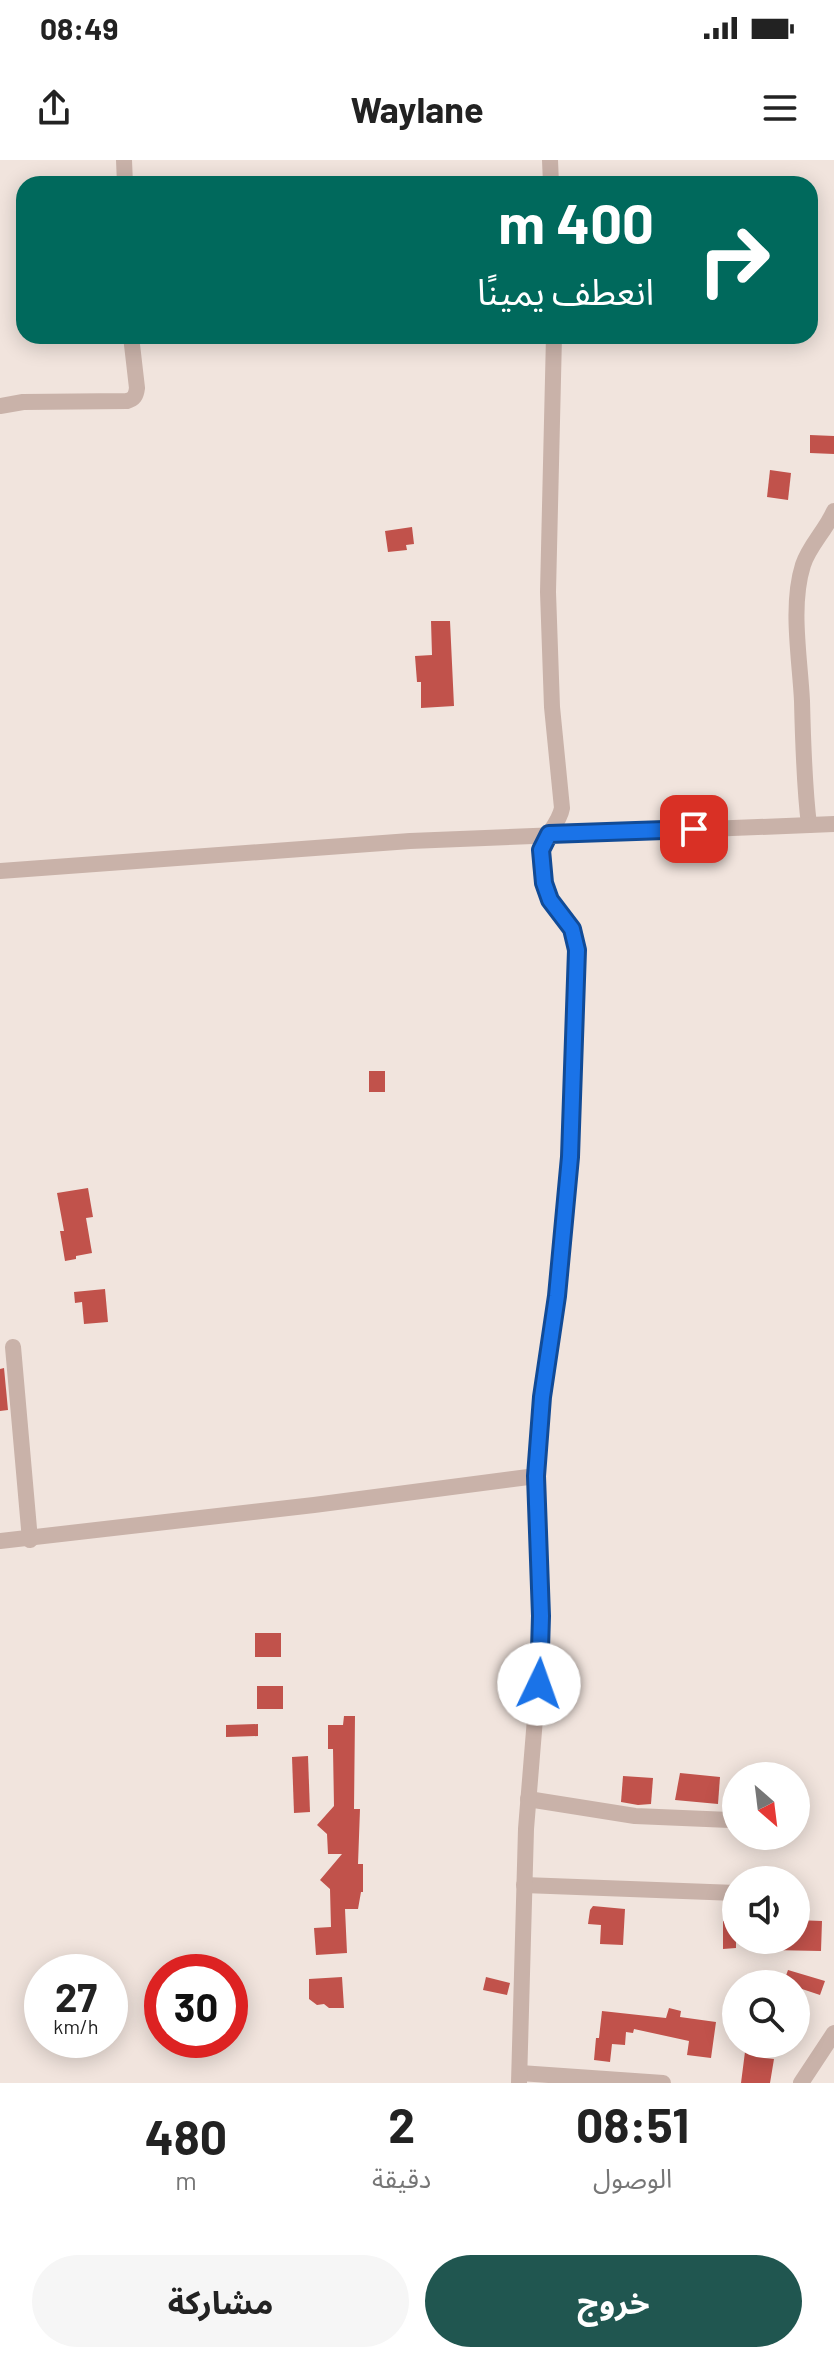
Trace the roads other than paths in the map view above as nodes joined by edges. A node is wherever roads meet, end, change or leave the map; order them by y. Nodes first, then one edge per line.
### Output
1 (132, 344) edge
2 (554, 344) edge
3 (0, 406) edge
4 (834, 511) edge
5 (834, 824) edge
6 (809, 825) junction
7 (549, 834) junction
8 (0, 871) edge
9 (13, 1347) dead end
10 (536, 1476) junction
11 (30, 1540) junction
12 (0, 1541) edge
13 (528, 1799) junction
14 (722, 1820) edge
15 (524, 1885) junction
16 (722, 1892) edge
17 (834, 2033) edge
18 (520, 2078) edge
19 (663, 2083) edge
20 (801, 2083) edge

1 - 3 street
2 - 7 street
4 - 6 street
5 - 6 street
6 - 7 street
7 - 8 street
7 - 10 street
9 - 11 street
10 - 11 street
10 - 13 street
11 - 12 street
13 - 14 street
13 - 15 street
15 - 16 street
15 - 18 street
17 - 20 street
18 - 19 street

